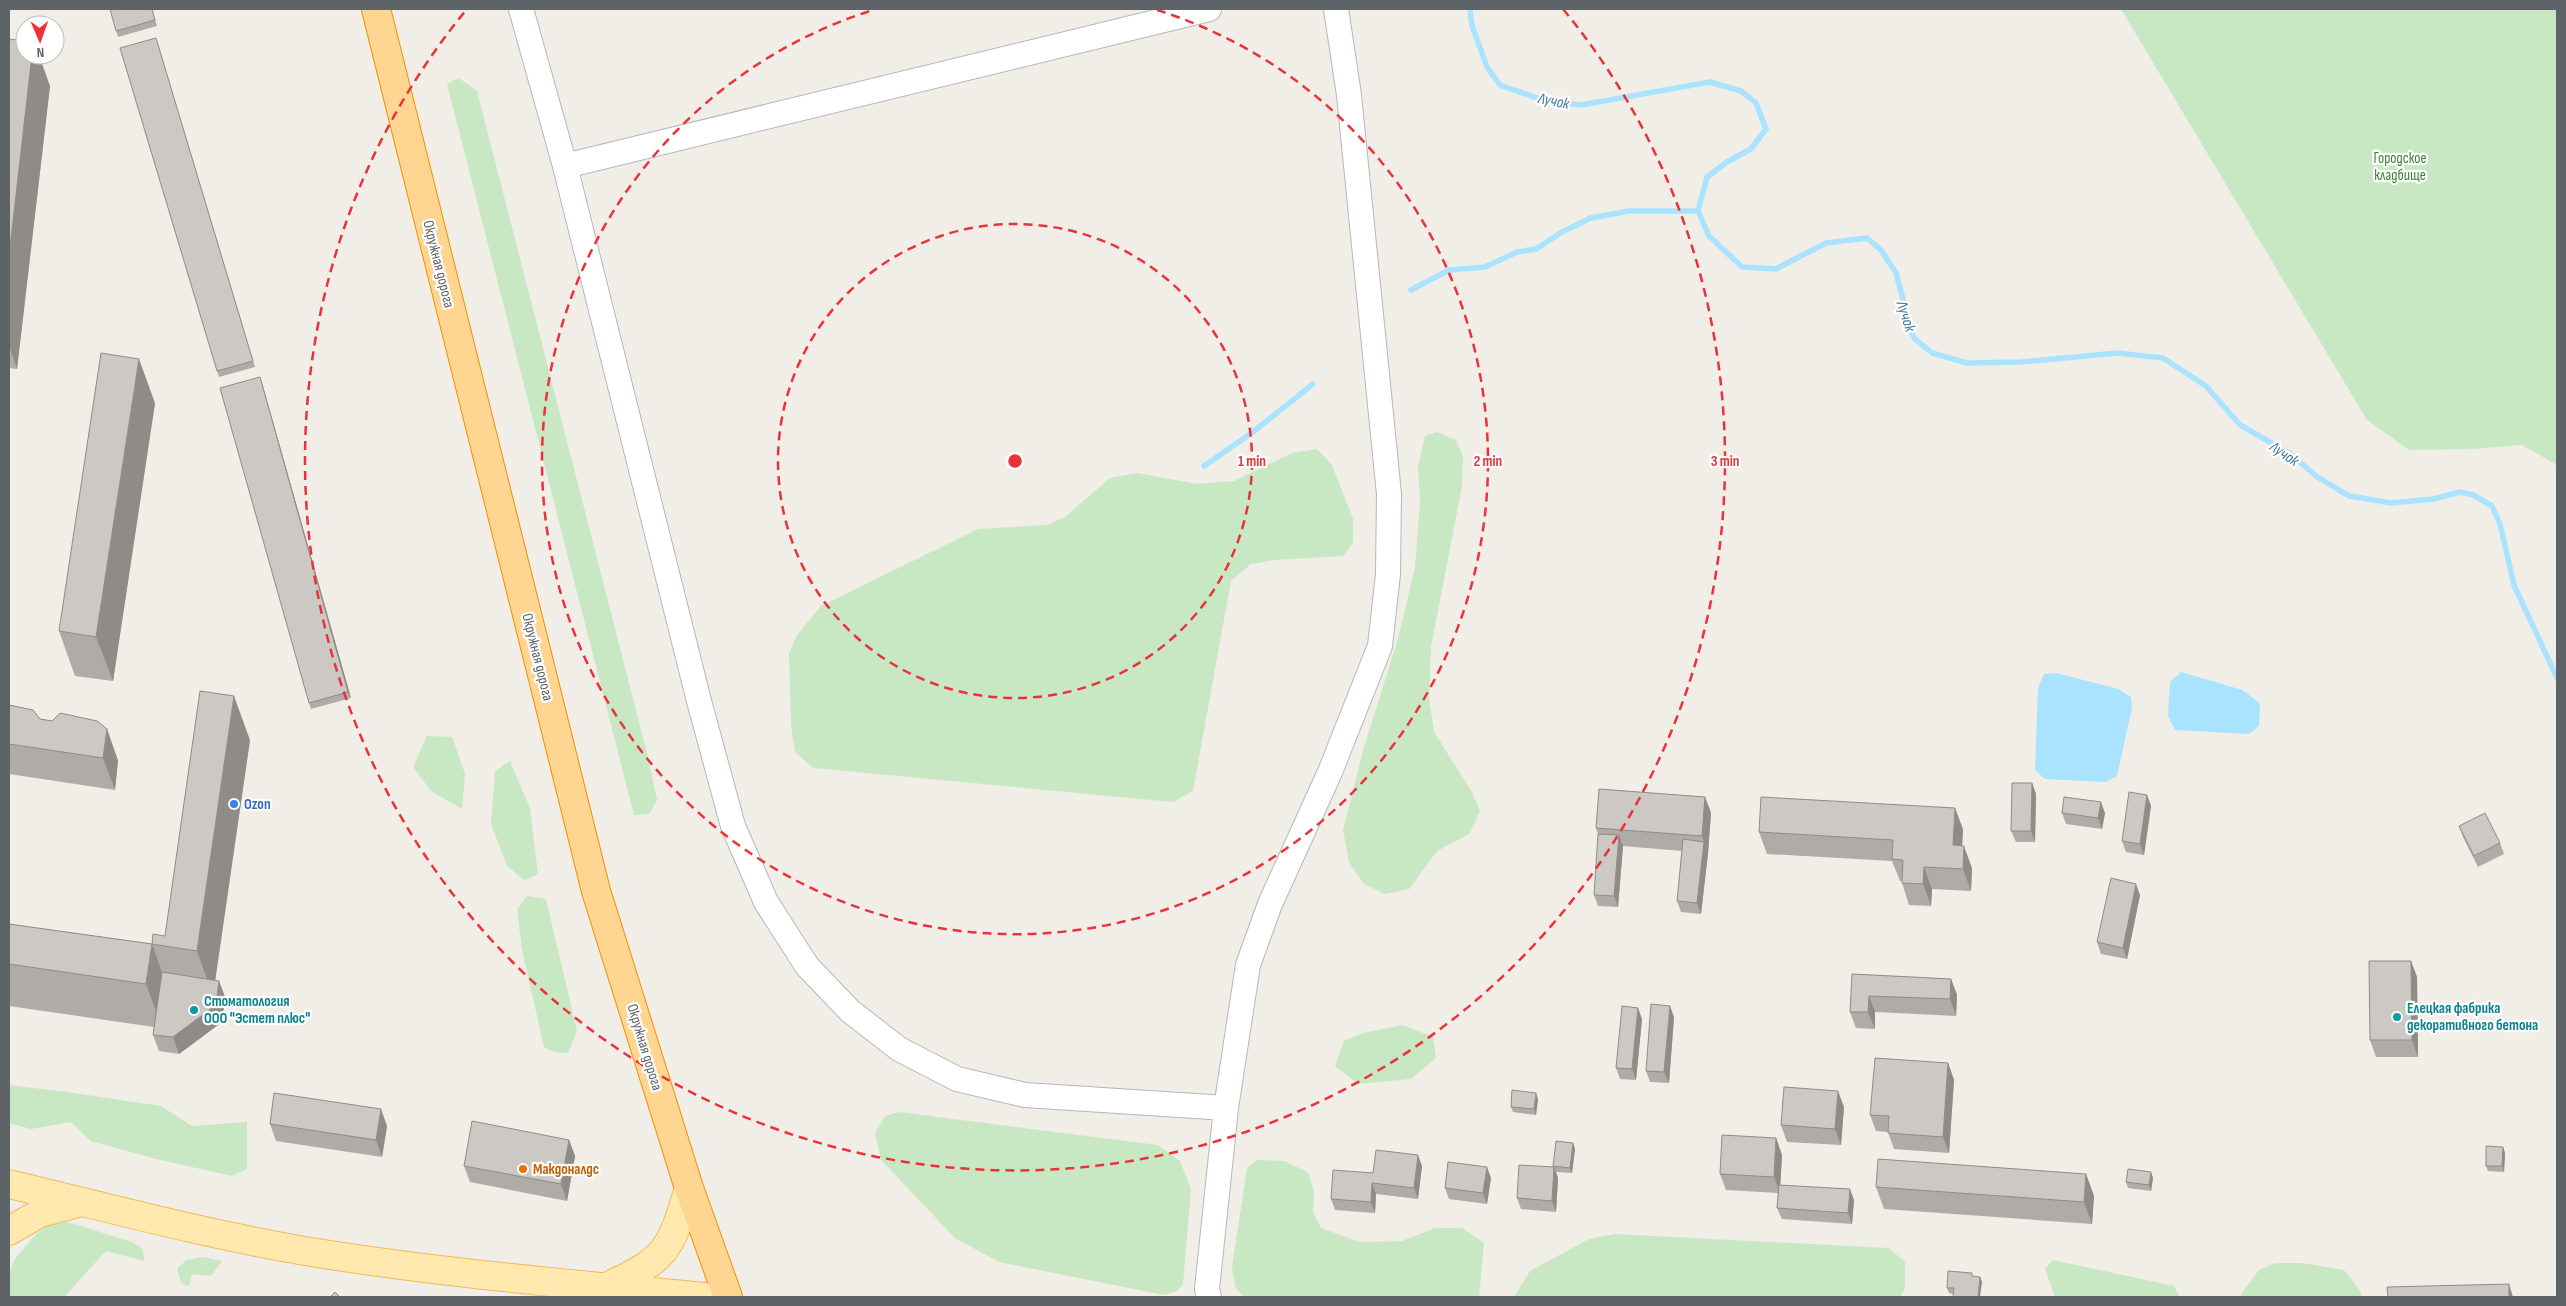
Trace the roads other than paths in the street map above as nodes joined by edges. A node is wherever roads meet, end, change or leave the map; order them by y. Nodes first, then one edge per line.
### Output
1 (376, 9) edge
2 (521, 9) edge
3 (1209, 9) edge
4 (1336, 9) edge
5 (565, 166) junction
6 (1226, 1108) junction
7 (9, 1184) edge
8 (689, 1188) junction
9 (83, 1202) junction
10 (9, 1231) edge
11 (605, 1287) junction
12 (704, 1297) edge
13 (728, 1297) edge
14 (1209, 1297) edge

1 - 8 highway, Окружная дорога
2 - 5 street
3 - 5 street
4 - 6 street
5 - 6 street
6 - 14 street
7 - 9 main road
8 - 11 main road
8 - 13 highway, Окружная дорога
9 - 10 main road
9 - 11 main road
11 - 12 main road

